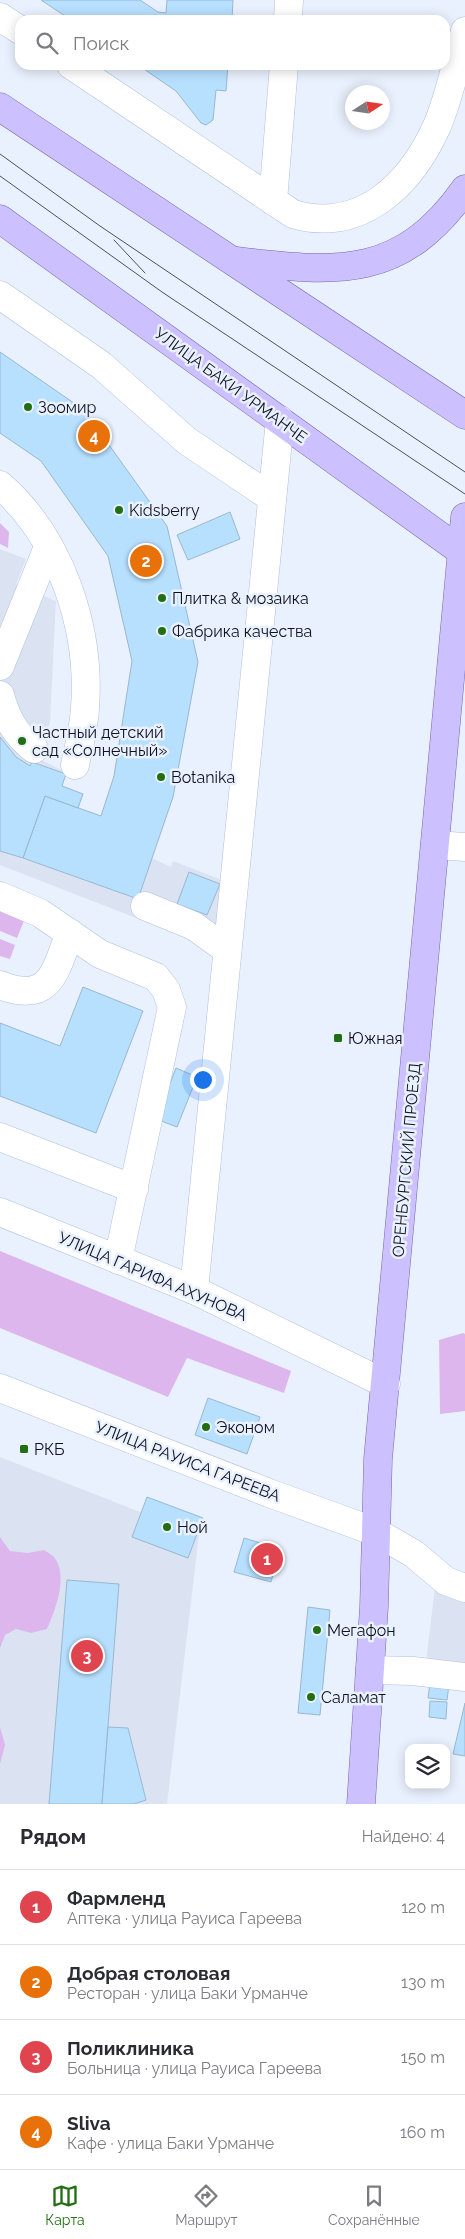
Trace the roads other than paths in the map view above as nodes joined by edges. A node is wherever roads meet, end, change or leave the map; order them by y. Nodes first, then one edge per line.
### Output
1 (289, 0) edge
2 (288, 15) edge
3 (0, 17) edge
4 (15, 27) edge
5 (465, 30) edge
6 (78, 70) edge
7 (284, 70) edge
8 (0, 106) edge
9 (465, 189) edge
10 (273, 201) junction
11 (0, 219) edge
12 (231, 260) junction
13 (0, 295) edge
14 (465, 416) edge
15 (280, 420) junction
16 (0, 485) edge
17 (272, 498) junction
18 (465, 517) edge
19 (48, 547) junction
20 (463, 553) edge
21 (0, 666) edge
22 (0, 695) edge
23 (34, 749) dead end
24 (75, 765) dead end
25 (435, 845) junction
26 (465, 847) edge
27 (0, 896) edge
28 (145, 906) dead end
29 (70, 933) junction
30 (227, 950) junction
31 (0, 985) edge
32 (0, 1137) edge
33 (134, 1189) junction
34 (0, 1212) edge
35 (118, 1260) junction
36 (194, 1290) junction
37 (386, 1384) junction
38 (0, 1388) edge
39 (376, 1532) junction
40 (465, 1588) edge
41 (370, 1670) junction
42 (465, 1677) edge
43 (361, 1804) edge

1 - 2 street
3 - 4 street
5 - 10 street
6 - 10 street
7 - 10 street
8 - 12 main road
9 - 12 main road
11 - 15 main road, УЛИЦА БАКИ УРМАНЧЕ
12 - 14 main road
13 - 17 street
15 - 17 street
15 - 20 main road, УЛИЦА БАКИ УРМАНЧЕ
16 - 19 street
17 - 30 street
18 - 20 main road, ОРЕНБУРГСКИЙ ПРОЕЗД
19 - 21 street
19 - 24 street
20 - 25 main road, ОРЕНБУРГСКИЙ ПРОЕЗД
22 - 23 street
25 - 26 street
25 - 37 main road, ОРЕНБУРГСКИЙ ПРОЕЗД
27 - 29 street
28 - 30 street
29 - 31 street
29 - 33 street
30 - 36 street
32 - 33 street
33 - 35 street
34 - 35 street, УЛИЦА ГАРИФА АХУНОВА
35 - 36 street, УЛИЦА ГАРИФА АХУНОВА
36 - 37 street, УЛИЦА ГАРИФА АХУНОВА
37 - 39 main road, ОРЕНБУРГСКИЙ ПРОЕЗД
38 - 39 street, УЛИЦА РАУИСА ГАРЕЕВА
39 - 40 street, УЛИЦА РАУИСА ГАРЕЕВА
39 - 41 main road, ОРЕНБУРГСКИЙ ПРОЕЗД
41 - 42 street
41 - 43 main road, ОРЕНБУРГСКИЙ ПРОЕЗД

